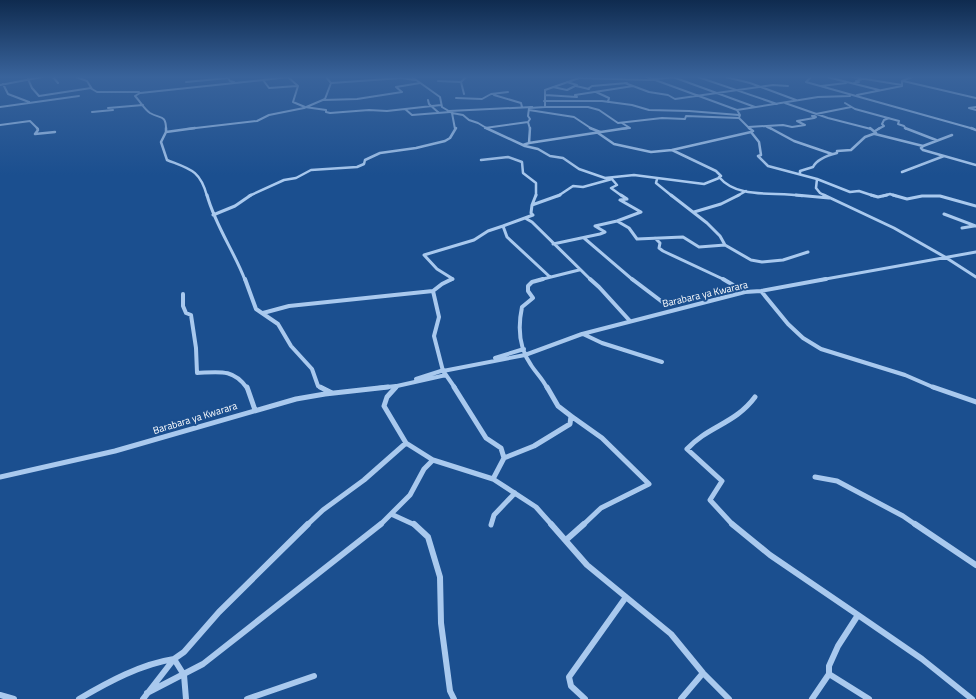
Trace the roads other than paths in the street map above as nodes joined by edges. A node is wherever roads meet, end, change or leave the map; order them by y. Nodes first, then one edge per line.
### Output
1 (405, 109) edge
2 (116, 110) edge
3 (147, 110) edge
4 (294, 110) edge
5 (319, 110) edge
6 (394, 110) edge
7 (436, 110) edge
8 (447, 110) edge
9 (484, 110) edge
10 (529, 110) joint
11 (598, 110) edge
12 (647, 110) edge
13 (737, 110) edge
14 (804, 110) edge
15 (838, 110) edge
16 (860, 110) edge
17 (905, 110) edge
18 (92, 112) dead end
19 (450, 112) junction
20 (439, 113) junction
21 (816, 114) junction
22 (739, 117) junction
23 (889, 118) junction
24 (528, 122) junction
25 (622, 123) junction
26 (0, 126) edge
27 (748, 126) junction
28 (766, 127) junction
29 (485, 128) junction
30 (976, 130) edge
31 (55, 132) dead end
32 (166, 132) junction
33 (600, 132) junction
34 (751, 132) junction
35 (875, 132) junction
36 (952, 135) dead end
37 (936, 140) junction
38 (529, 143) junction
39 (523, 145) junction
40 (923, 146) junction
41 (672, 150) junction
42 (834, 154) junction
43 (944, 156) junction
44 (481, 160) dead end
45 (976, 164) edge
46 (902, 172) dead end
47 (800, 174) junction
48 (719, 178) junction
49 (611, 179) junction
50 (657, 179) junction
51 (817, 179) junction
52 (746, 191) junction
53 (829, 198) junction
54 (532, 205) junction
55 (976, 206) edge
56 (694, 212) junction
57 (944, 214) dead end
58 (213, 215) junction
59 (525, 218) junction
60 (617, 221) junction
61 (503, 226) junction
62 (976, 226) edge
63 (962, 228) dead end
64 (584, 238) junction
65 (656, 238) junction
66 (552, 244) junction
67 (725, 245) junction
68 (808, 252) dead end
69 (976, 252) edge
70 (945, 257) junction
71 (579, 270) junction
72 (550, 277) junction
73 (976, 277) edge
74 (432, 291) junction
75 (761, 291) junction
76 (745, 292) junction
77 (183, 294) dead end
78 (664, 304) dead end
79 (263, 314) junction
80 (630, 321) junction
81 (582, 334) junction
82 (524, 352) junction
83 (662, 362) dead end
84 (444, 373) junction
85 (397, 386) junction
86 (332, 393) junction
87 (755, 397) dead end
88 (976, 402) edge
89 (256, 410) junction
90 (571, 416) junction
91 (406, 443) junction
92 (504, 458) junction
93 (432, 460) junction
94 (0, 477) edge
95 (815, 477) dead end
96 (493, 479) junction
97 (514, 493) junction
98 (391, 514) junction
99 (491, 525) dead end
100 (566, 540) junction
101 (976, 565) edge
102 (626, 597) junction
103 (858, 615) junction
104 (174, 659) junction
105 (703, 673) junction
106 (829, 674) junction
107 (184, 675) junction
108 (314, 676) dead end
109 (147, 693) junction
110 (0, 695) edge
111 (14, 699) edge
112 (79, 699) edge
113 (143, 699) edge
114 (186, 699) edge
115 (247, 699) edge
116 (454, 699) edge
117 (585, 699) edge
118 (681, 699) edge
119 (729, 699) edge
120 (812, 699) edge
121 (868, 699) edge
122 (972, 699) edge

1 - 20 street
2 - 18 street
3 - 32 street
4 - 32 street
5 - 6 street
7 - 20 street
8 - 19 street
9 - 19 street
10 - 24 street
10 - 33 street
11 - 25 street
12 - 22 street
13 - 22 street
14 - 21 street
15 - 21 street
16 - 23 street
17 - 30 street
19 - 20 street
19 - 29 street
19 - 58 street
21 - 28 street
21 - 35 street
22 - 25 street
22 - 27 street
23 - 35 street
23 - 37 street
24 - 29 street
24 - 38 street
25 - 33 street
26 - 31 street
27 - 28 street
27 - 34 street
28 - 42 street
29 - 39 street
32 - 58 street
33 - 38 street
33 - 41 street
34 - 41 street
34 - 47 street
35 - 40 street
35 - 42 street
36 - 37 street
37 - 40 street
38 - 39 street
39 - 49 street
40 - 43 street
41 - 48 street
42 - 47 street
43 - 45 street
43 - 46 street
44 - 54 street
47 - 51 street
48 - 50 street
48 - 52 street
49 - 50 street
49 - 54 street
49 - 60 street
50 - 56 street
51 - 53 street
51 - 55 street
52 - 53 street
52 - 56 street
53 - 70 street
54 - 59 street
56 - 67 street
57 - 62 street
58 - 79 street
59 - 61 street
59 - 66 street
60 - 64 street
60 - 65 street
61 - 72 street
61 - 74 street
62 - 63 street
64 - 66 street
64 - 78 street
65 - 67 street
65 - 76 street
66 - 71 street
67 - 68 street
69 - 70 street, Barabara ya Kwarara
70 - 73 street
70 - 75 street, Barabara ya Kwarara
71 - 72 street
71 - 80 street
72 - 82 street
74 - 79 street
74 - 84 street
75 - 76 street, Barabara ya Kwarara
75 - 88 street
76 - 80 street, Barabara ya Kwarara
77 - 89 street
79 - 86 street
80 - 81 street, Barabara ya Kwarara
81 - 82 street, Barabara ya Kwarara
81 - 83 street
82 - 84 street, Barabara ya Kwarara
82 - 90 street
84 - 85 street, Barabara ya Kwarara
84 - 92 street
85 - 86 street, Barabara ya Kwarara
85 - 91 street
86 - 89 street, Barabara ya Kwarara
87 - 103 street
89 - 94 street, Barabara ya Kwarara
90 - 92 street
90 - 100 street
91 - 93 street
91 - 104 street
92 - 96 street
93 - 96 street
93 - 98 street
95 - 101 street
96 - 97 street
97 - 99 street
97 - 100 street
98 - 107 street
98 - 116 street
100 - 102 street
102 - 105 street
102 - 117 street
103 - 106 street
103 - 122 street
104 - 107 street
104 - 109 street
104 - 112 street
105 - 118 street
105 - 119 street
106 - 120 street
106 - 121 street
107 - 109 street
107 - 114 street
108 - 115 street
109 - 113 street
110 - 111 street

